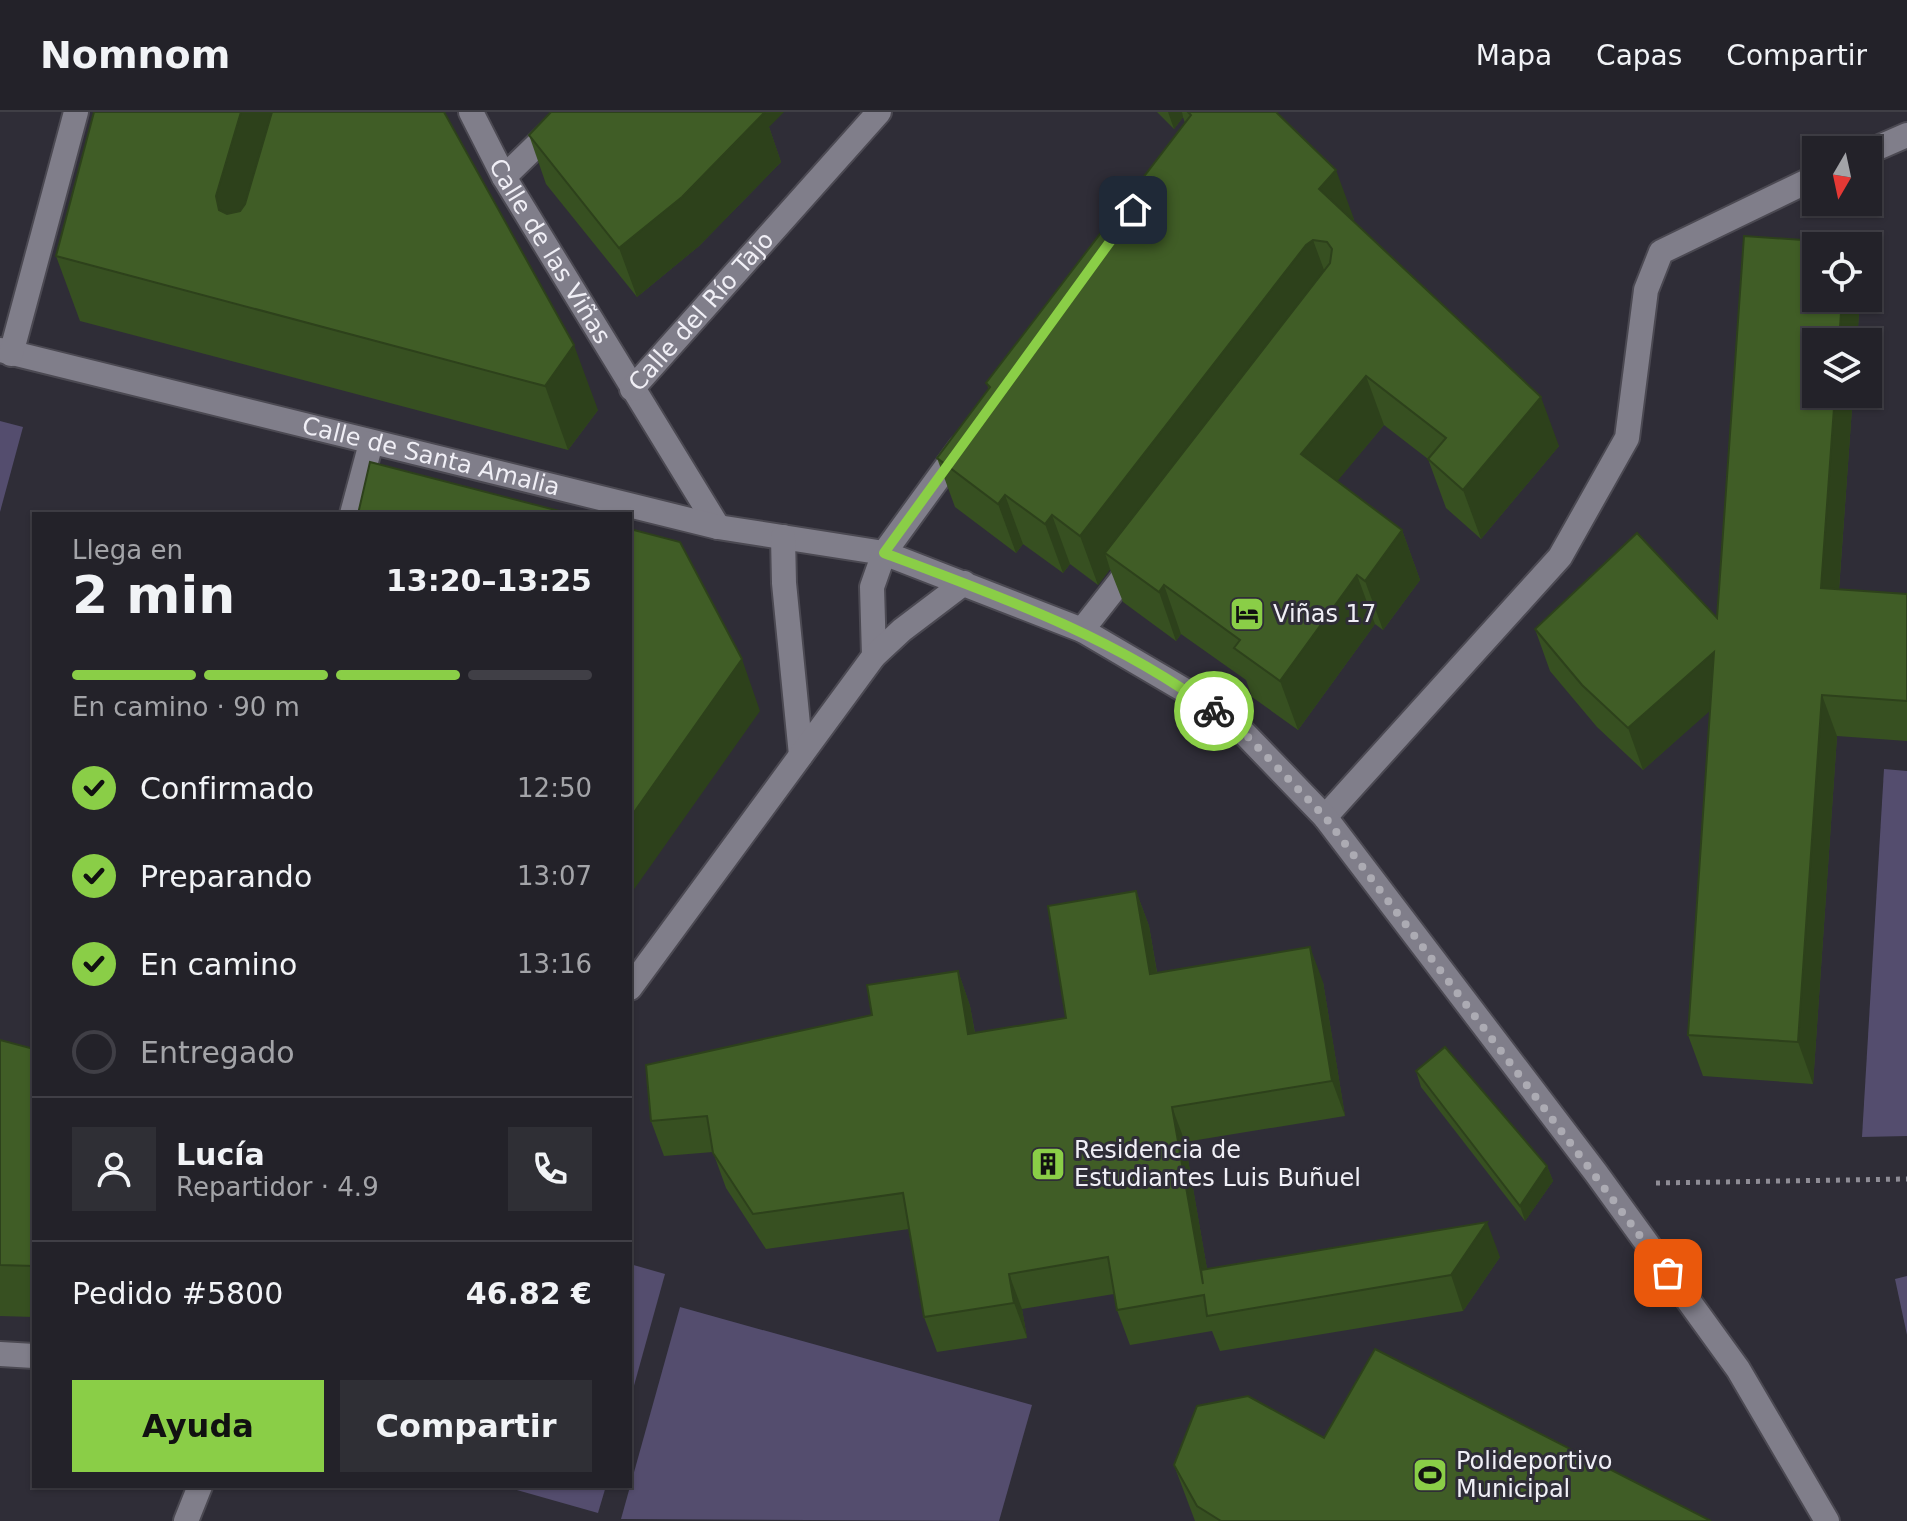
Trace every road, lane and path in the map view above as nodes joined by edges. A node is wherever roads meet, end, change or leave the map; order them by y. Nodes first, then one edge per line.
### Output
1 (76, 112) edge
2 (471, 112) edge
3 (571, 112) edge
4 (879, 112) edge
5 (1907, 135) edge
6 (1882, 146) edge
7 (504, 177) junction
8 (1802, 184) edge
9 (6, 352) edge
10 (632, 389) junction
11 (976, 427) edge
12 (371, 443) junction
13 (353, 512) edge
14 (718, 527) junction
15 (783, 537) junction
16 (1151, 542) edge
17 (884, 553) junction
18 (964, 583) junction
19 (1082, 630) junction
20 (874, 656) junction
21 (801, 755) junction
22 (1325, 817) junction
23 (632, 985) edge
24 (1907, 1179) edge
25 (1646, 1184) dead end
26 (0, 1354) edge
27 (32, 1356) edge
28 (199, 1488) edge
29 (186, 1521) edge
30 (1827, 1521) edge

1 - 9 street
2 - 7 street, Calle de las Viñas
3 - 7 street
4 - 10 street, Calle del Río Tajo
5 - 6 street
7 - 10 street, Calle de las Viñas
8 - 22 street
9 - 12 street, Calle de Santa Amalia
10 - 14 street, Calle del Río Tajo
11 - 17 street
12 - 13 street
12 - 14 street, Calle de Santa Amalia
14 - 15 street, Calle de Santa Amalia
15 - 17 street, Calle de Santa Amalia
15 - 21 street
16 - 19 street
17 - 18 street, Calle de Santa Amalia
17 - 20 street
18 - 19 street, Calle de Santa Amalia
18 - 20 street
19 - 22 street, Calle de Santa Amalia
20 - 21 street
21 - 23 street
22 - 30 street, Calle de Santa Amalia
24 - 25 path
26 - 27 street
28 - 29 street

